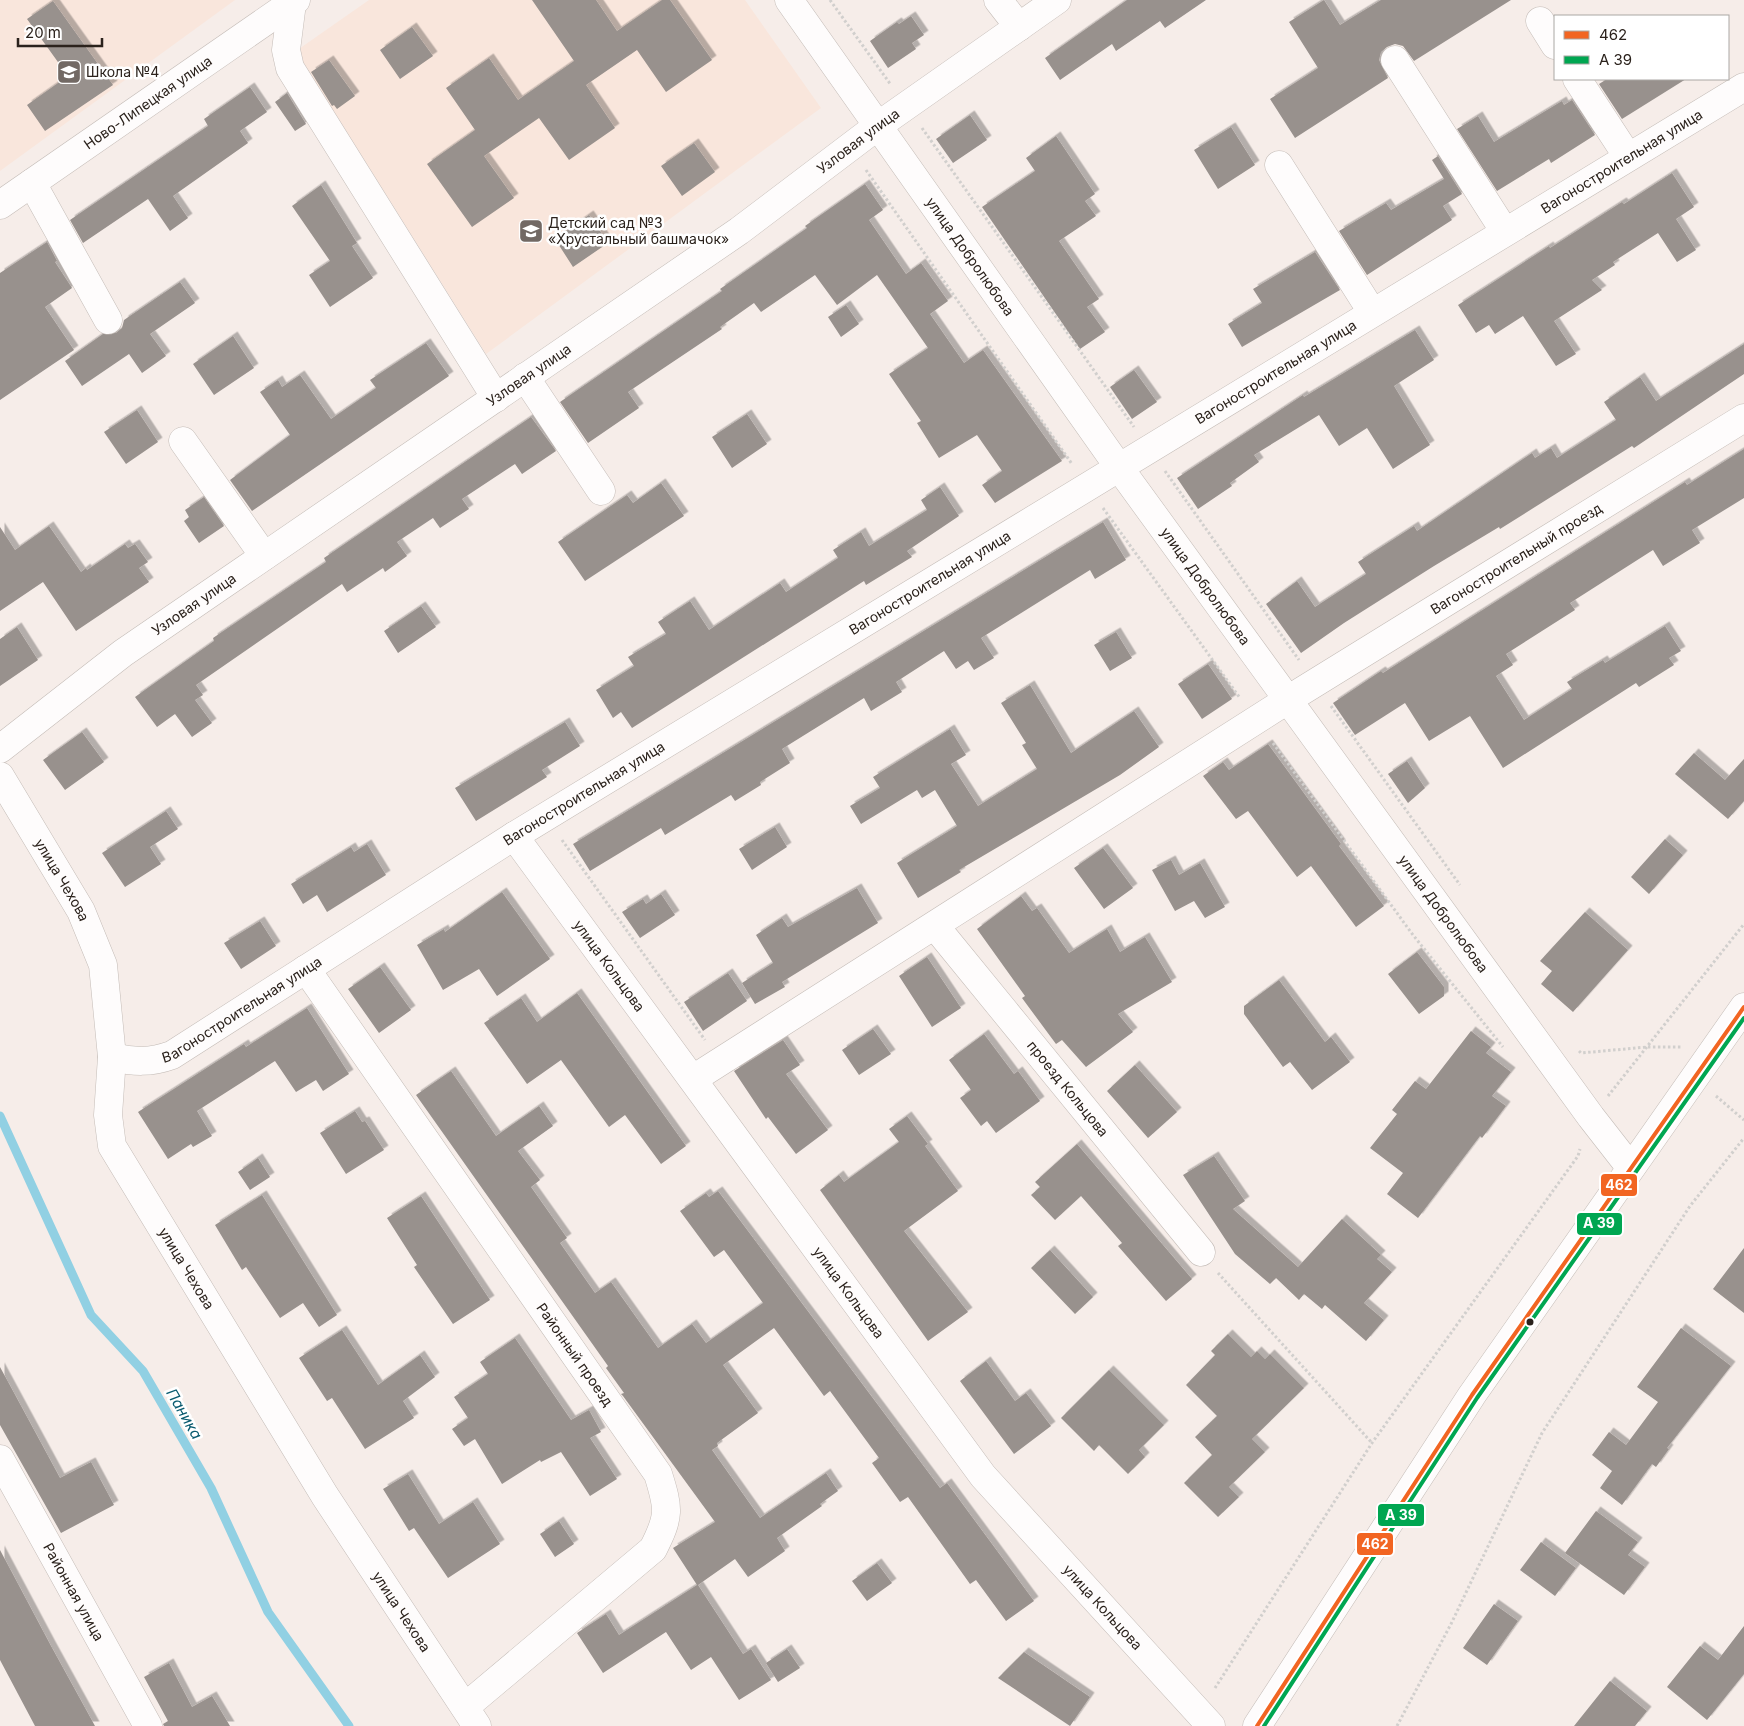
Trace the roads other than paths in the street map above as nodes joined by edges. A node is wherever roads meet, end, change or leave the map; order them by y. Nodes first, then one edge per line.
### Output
1 (789, 0) edge
2 (998, 0) edge
3 (1057, 0) edge
4 (294, 2) edge
5 (1540, 21) dead end
6 (1019, 27) junction
7 (1554, 42) edge
8 (1395, 60) dead end
9 (1578, 80) edge
10 (1744, 86) edge
11 (879, 125) junction
12 (1628, 157) junction
13 (1279, 164) dead end
14 (32, 183) junction
15 (0, 205) edge
16 (1505, 232) junction
17 (1372, 312) junction
18 (108, 320) dead end
19 (525, 378) junction
20 (496, 398) junction
21 (1744, 418) edge
22 (183, 440) dead end
23 (1118, 466) junction
24 (601, 491) dead end
25 (264, 556) junction
26 (1289, 699) junction
27 (0, 749) edge
28 (0, 776) edge
29 (514, 836) junction
30 (935, 926) junction
31 (306, 969) junction
32 (1744, 1007) edge
33 (112, 1058) junction
34 (694, 1079) junction
35 (1630, 1167) junction
36 (1201, 1252) road end
37 (0, 1459) edge
38 (471, 1717) edge
39 (1204, 1720) edge
40 (1259, 1725) edge
41 (148, 1726) edge

1 - 11 street, улица Добролюбова
2 - 6 street
3 - 6 street, Узловая улица
4 - 14 street, Ново-Липецкая улица
4 - 20 street
5 - 7 street
6 - 11 street, Узловая улица
8 - 16 street
9 - 12 street
10 - 12 street, Вагоностроительная улица
11 - 19 street, Узловая улица
11 - 23 street, улица Добролюбова
12 - 16 street, Вагоностроительная улица
13 - 17 street
14 - 15 street, Ново-Липецкая улица
14 - 18 street
16 - 17 street, Вагоностроительная улица
17 - 23 street, Вагоностроительная улица
19 - 20 street, Узловая улица
19 - 24 street
20 - 25 street, Узловая улица
21 - 26 street, Вагоностроительный проезд
22 - 25 street
23 - 26 street, улица Добролюбова
23 - 29 street, Вагоностроительная улица
25 - 27 street, Узловая улица
26 - 30 street, Вагоностроительный проезд
26 - 35 street, улица Добролюбова
28 - 33 street, улица Чехова
29 - 31 street, Вагоностроительная улица
29 - 34 street, улица Кольцова
30 - 34 street, Вагоностроительный проезд
30 - 36 street, проезд Кольцова
31 - 33 street, Вагоностроительная улица
31 - 38 street, Районный проезд
32 - 35 street
33 - 38 street, улица Чехова
34 - 39 street, улица Кольцова
35 - 40 street
37 - 41 street, Районная улица

